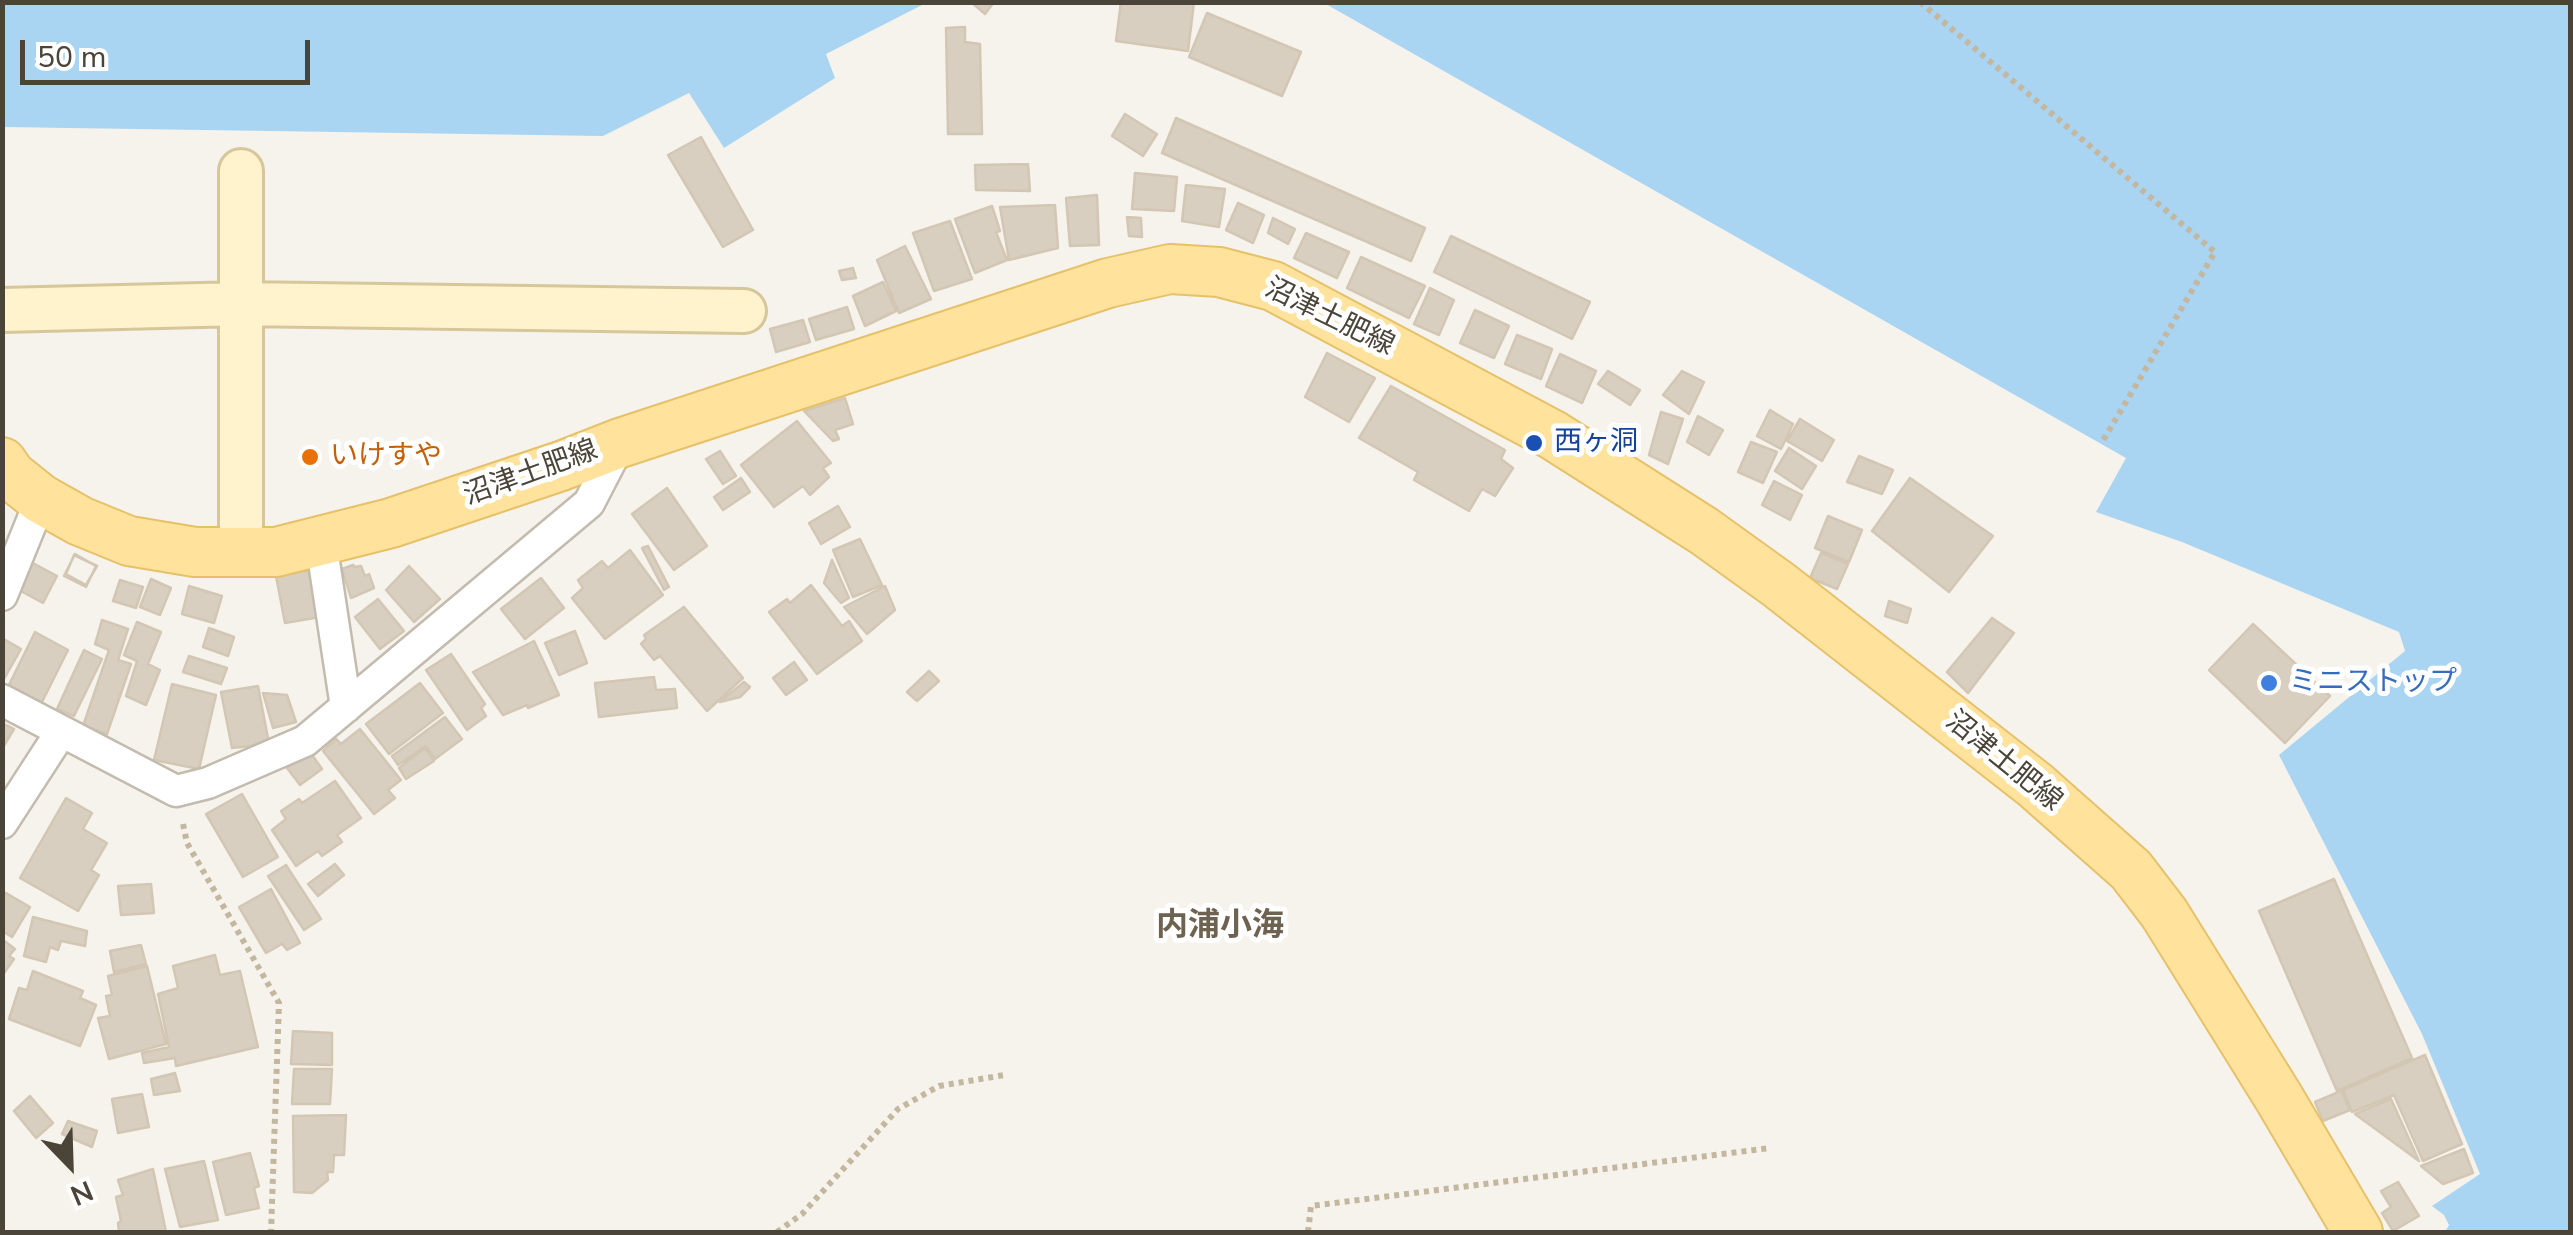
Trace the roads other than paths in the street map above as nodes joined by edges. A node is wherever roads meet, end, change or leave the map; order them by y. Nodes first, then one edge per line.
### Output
1 (242, 170) dead end
2 (241, 304) junction
3 (2, 310) edge
4 (744, 311) dead end
5 (620, 442) junction
6 (2, 462) edge
7 (41, 499) junction
8 (321, 542) junction
9 (241, 554) junction
10 (2, 594) edge
11 (2, 700) edge
12 (346, 707) junction
13 (61, 732) junction
14 (2, 823) edge
15 (2343, 1222) edge

1 - 2 street
2 - 3 street
2 - 4 street
2 - 9 street
5 - 8 main road, 沼津土肥線
5 - 12 street
5 - 15 main road, 沼津土肥線
6 - 7 main road, 沼津土肥線
7 - 9 main road, 沼津土肥線
7 - 10 street
8 - 9 main road, 沼津土肥線
8 - 12 street
11 - 13 street
12 - 13 street
13 - 14 street

